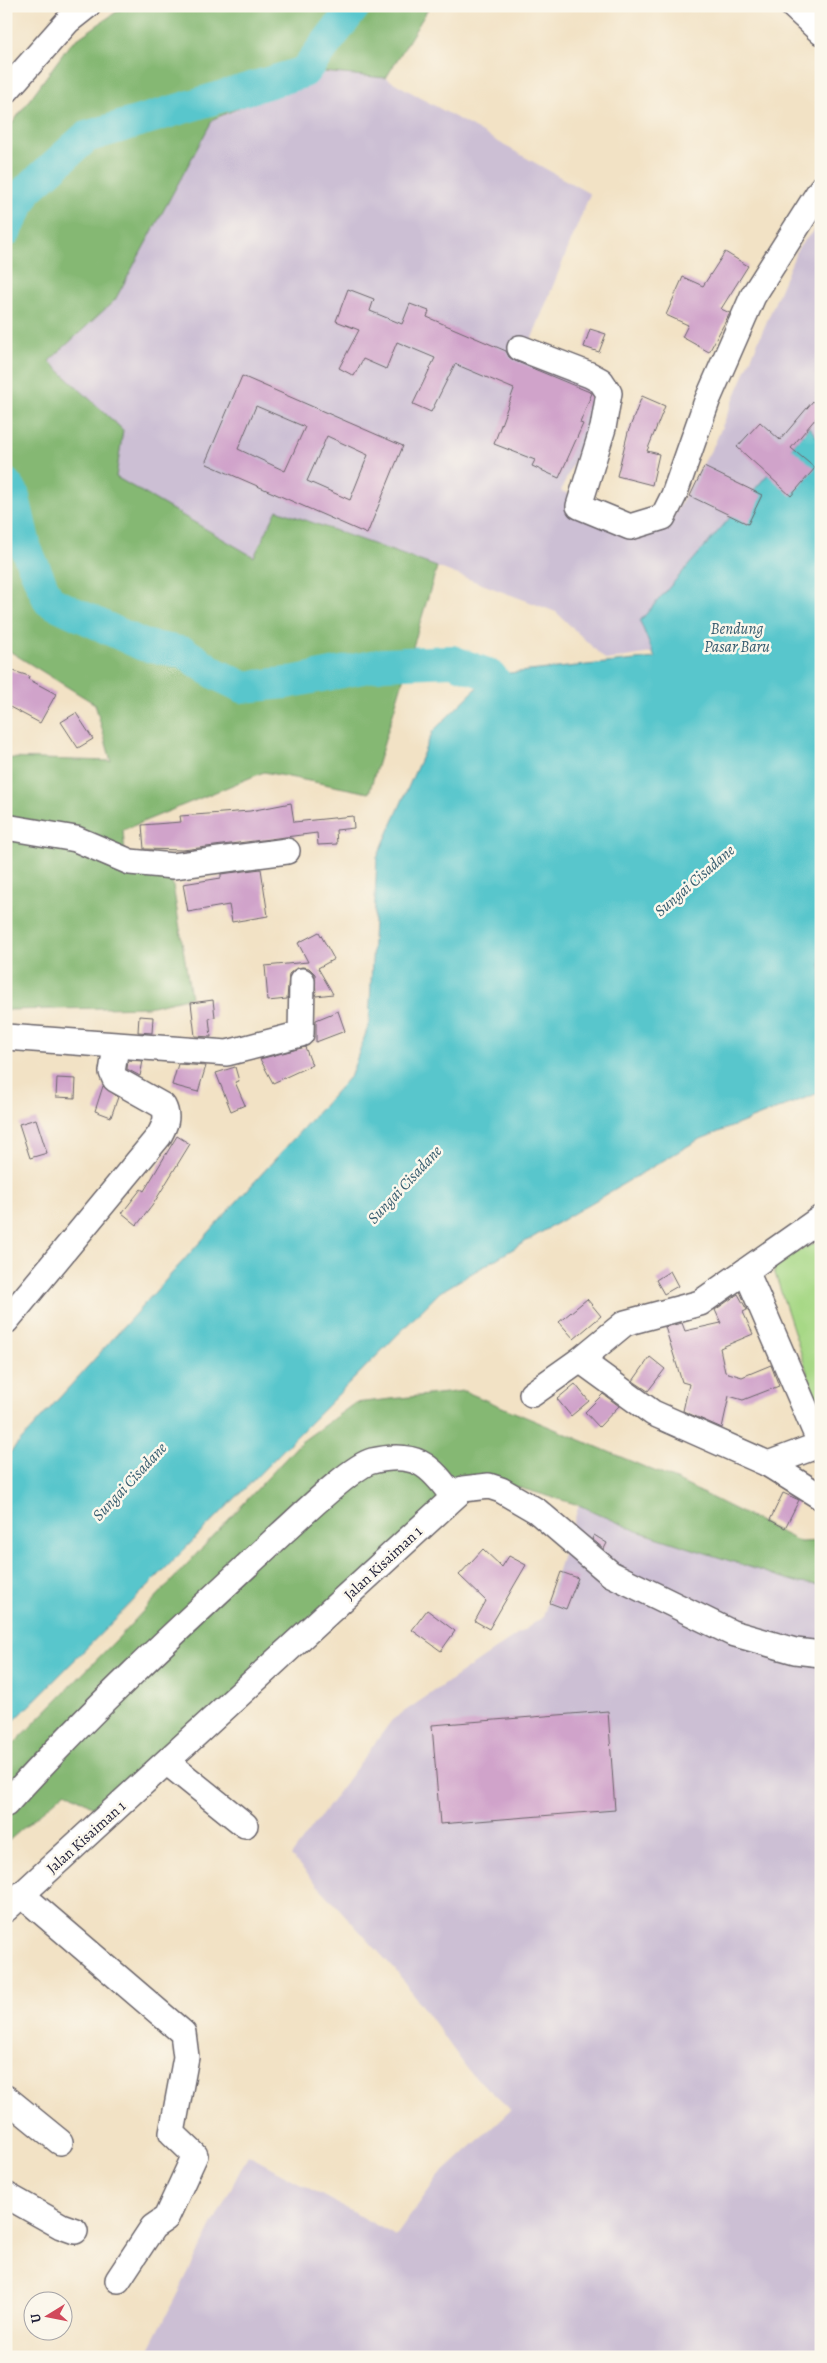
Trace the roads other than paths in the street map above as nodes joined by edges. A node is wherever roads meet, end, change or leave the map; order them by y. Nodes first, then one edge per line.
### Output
1 (87, 6) edge
2 (793, 6) edge
3 (821, 32) edge
4 (6, 91) edge
5 (821, 189) edge
6 (520, 348) dead end
7 (6, 827) edge
8 (287, 851) dead end
9 (302, 981) dead end
10 (6, 1037) edge
11 (116, 1047) junction
12 (821, 1218) edge
13 (746, 1271) junction
14 (6, 1321) edge
15 (580, 1360) junction
16 (532, 1394) dead end
17 (820, 1445) edge
18 (768, 1464) junction
19 (453, 1497) junction
20 (821, 1497) edge
21 (821, 1654) edge
22 (168, 1763) junction
23 (6, 1804) edge
24 (245, 1825) dead end
25 (14, 1902) edge
26 (6, 2098) edge
27 (60, 2142) dead end
28 (6, 2195) edge
29 (75, 2231) dead end
30 (118, 2280) dead end

1 - 4 street
2 - 3 street
5 - 6 street
7 - 8 street
9 - 11 street
10 - 11 street
11 - 14 street
12 - 13 street
13 - 15 street
13 - 17 street
15 - 16 street
15 - 18 street
17 - 18 street
18 - 20 street
19 - 21 street, Jalan Kisaiman 1
19 - 22 street, Jalan Kisaiman 1
19 - 23 street
22 - 24 street
22 - 25 street, Jalan Kisaiman 1
25 - 30 street
26 - 27 street
28 - 29 street

